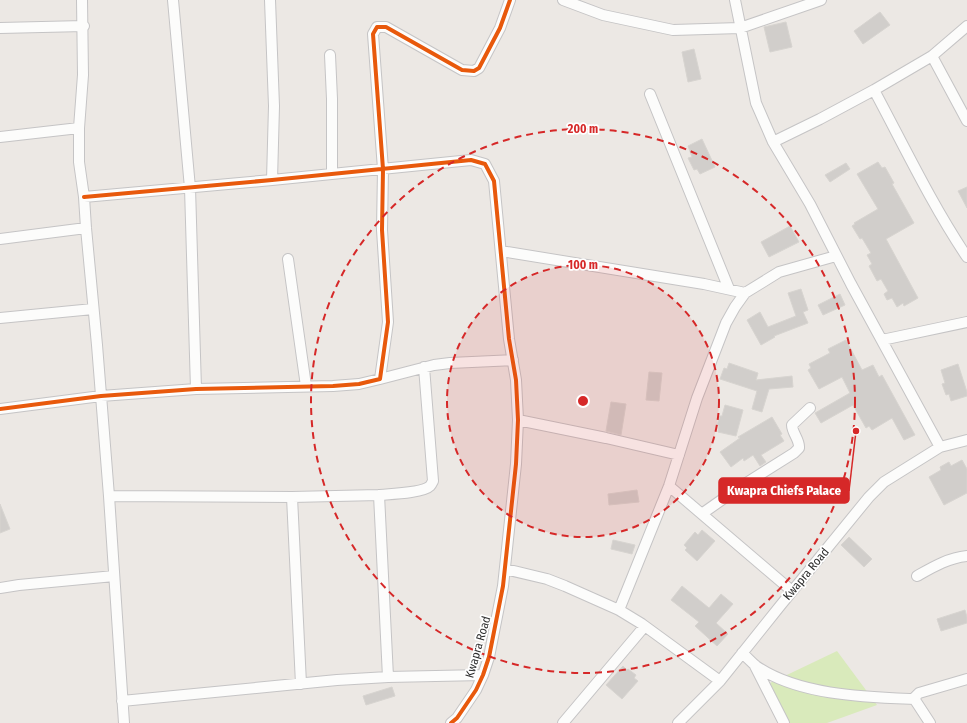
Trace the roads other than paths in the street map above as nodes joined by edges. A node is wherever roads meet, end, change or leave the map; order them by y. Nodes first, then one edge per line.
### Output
1 (82, 0) edge
2 (173, 0) edge
3 (270, 0) edge
4 (510, 0) edge
5 (563, 0) edge
6 (735, 0) edge
7 (822, 0) edge
8 (84, 26) junction
9 (967, 26) edge
10 (0, 28) edge
11 (740, 28) junction
12 (330, 55) dead end
13 (932, 56) junction
14 (874, 90) junction
15 (650, 94) dead end
16 (967, 121) edge
17 (79, 128) junction
18 (0, 137) edge
19 (773, 142) junction
20 (383, 169) junction
21 (332, 174) junction
22 (272, 180) junction
23 (190, 188) junction
24 (84, 197) junction
25 (86, 228) junction
26 (0, 239) edge
27 (501, 251) junction
28 (836, 256) junction
29 (967, 257) edge
30 (288, 259) dead end
31 (729, 289) junction
32 (745, 293) junction
33 (93, 309) junction
34 (0, 318) edge
35 (967, 322) edge
36 (882, 340) junction
37 (513, 360) junction
38 (424, 367) junction
39 (380, 379) junction
40 (306, 386) junction
41 (196, 389) junction
42 (101, 396) junction
43 (810, 408) dead end
44 (0, 409) edge
45 (518, 420) junction
46 (967, 440) edge
47 (940, 447) junction
48 (679, 455) junction
49 (669, 486) junction
50 (379, 495) junction
51 (109, 496) junction
52 (292, 498) junction
53 (703, 513) junction
54 (967, 556) edge
55 (505, 569) junction
56 (114, 576) junction
57 (917, 576) dead end
58 (0, 588) edge
59 (792, 591) junction
60 (619, 610) junction
61 (644, 627) junction
62 (742, 653) junction
63 (755, 665) junction
64 (483, 675) junction
65 (388, 677) junction
66 (967, 679) edge
67 (720, 681) junction
68 (301, 684) junction
69 (913, 700) junction
70 (122, 701) junction
71 (124, 723) edge
72 (451, 723) edge
73 (563, 723) edge
74 (678, 723) edge
75 (784, 723) edge
76 (930, 723) edge

1 - 8 street
2 - 23 street
3 - 22 street
4 - 20 street
5 - 11 street
6 - 11 street
7 - 11 street
8 - 10 street
8 - 17 street
9 - 13 street
11 - 19 street
12 - 21 street
13 - 14 street
13 - 16 street
14 - 19 street
14 - 29 street
15 - 31 street
17 - 18 street
17 - 24 street
19 - 28 street
20 - 21 street, Kwapra Road
20 - 27 street, Kwapra Road
20 - 39 street
21 - 22 street, Kwapra Road
22 - 23 street, Kwapra Road
23 - 24 street, Kwapra Road
23 - 41 street
24 - 25 street
25 - 26 street
25 - 33 street
27 - 31 street
27 - 37 street, Kwapra Road
28 - 32 street
28 - 36 street
30 - 40 street
31 - 32 street
32 - 48 street
33 - 34 street
33 - 42 street
35 - 36 street
36 - 47 street
37 - 38 street
37 - 45 street, Kwapra Road
38 - 39 street
38 - 50 street
39 - 40 street
40 - 41 street
41 - 42 street
42 - 44 street
42 - 51 street
43 - 53 street
45 - 48 street
45 - 55 street, Kwapra Road
46 - 47 street, Kwapra Road
47 - 59 street, Kwapra Road
48 - 49 street
49 - 53 street
49 - 60 street
50 - 52 street
50 - 65 street
51 - 52 street
51 - 56 street
52 - 68 street
53 - 59 street
54 - 57 street
55 - 60 street
55 - 64 street, Kwapra Road
56 - 58 street
56 - 70 street
59 - 62 street, Kwapra Road
60 - 61 street
61 - 67 street
61 - 73 street
62 - 63 street
62 - 67 street, Kwapra Road
63 - 69 street
63 - 75 street
64 - 65 street
64 - 72 street, Kwapra Road
65 - 68 street
66 - 69 street
67 - 74 street, Kwapra Road
68 - 70 street
69 - 76 street
70 - 71 street

